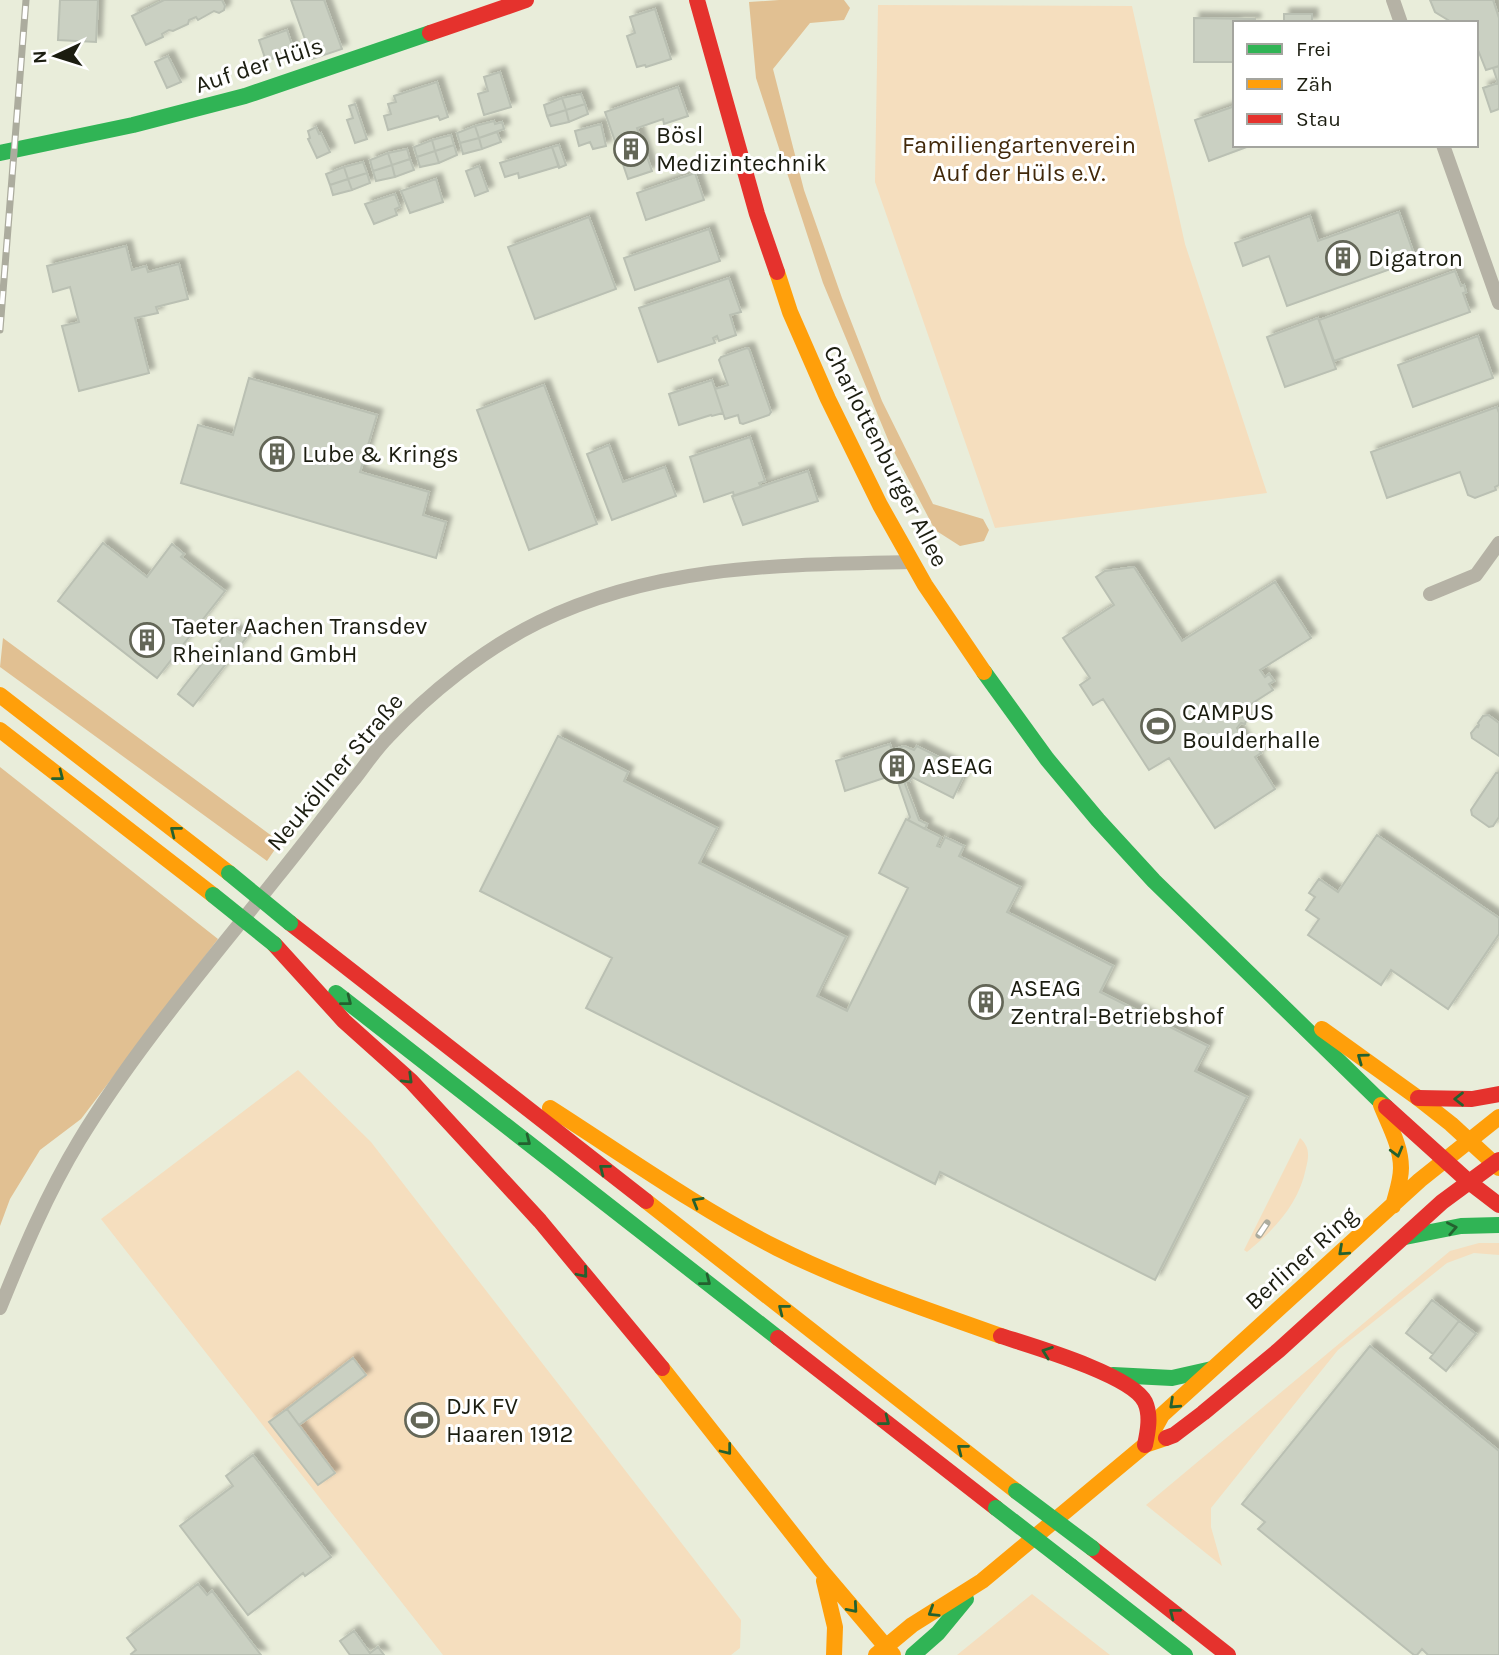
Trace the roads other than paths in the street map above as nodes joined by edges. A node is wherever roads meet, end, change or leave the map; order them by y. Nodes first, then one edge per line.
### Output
1 (526, 0) edge
2 (697, 0) edge
3 (1393, 0) edge
4 (1400, 21) edge
5 (1444, 147) edge
6 (0, 153) edge
7 (1499, 303) edge
8 (1499, 543) edge
9 (912, 562) junction
10 (1430, 594) dead end
11 (4, 697) edge
12 (2, 732) edge
13 (274, 944) junction
14 (1268, 991) junction
15 (469, 1063) junction
16 (1499, 1094) edge
17 (1418, 1098) junction
18 (1379, 1100) junction
19 (1499, 1117) edge
20 (1469, 1140) junction
21 (1445, 1160) junction
22 (1498, 1164) edge
23 (1469, 1182) junction
24 (1499, 1205) edge
25 (1393, 1206) junction
26 (1499, 1225) edge
27 (1405, 1237) junction
28 (0, 1308) edge
29 (1212, 1369) junction
30 (1111, 1375) junction
31 (1145, 1445) junction
32 (820, 1569) junction
33 (982, 1581) junction
34 (885, 1652) edge
35 (834, 1655) edge
36 (913, 1655) edge
37 (1185, 1655) edge
38 (1228, 1655) edge

1 - 6 main road, Auf der Hüls
2 - 9 main road, Charlottenburger Allee
3 - 4 street
5 - 7 street
8 - 10 street
9 - 14 main road, Charlottenburger Allee
9 - 28 street, Neuköllner Straße
15 -> 11 main road, bridge
12 -> 13 main road, bridge
13 -> 32 main road
13 -> 37 main road, bridge
17 -> 14 main road, Charlottenburger Allee
14 - 18 main road, Charlottenburger Allee
30 -> 15 main road
38 -> 15 main road, bridge
16 -> 17 main road
17 - 20 main road, Charlottenburger Allee
18 - 21 main road, Charlottenburger Allee
18 -> 25 main road
19 - 20 main road, Berliner Ring
20 - 21 main road, Berliner Ring
20 - 22 main road, Charlottenburger Allee
21 - 23 main road, Charlottenburger Allee
21 - 25 main road, Berliner Ring
22 - 23 main road, Berliner Ring
23 - 24 main road, Charlottenburger Allee
23 - 27 main road, Berliner Ring
25 -> 29 main road, Berliner Ring
27 -> 26 main road
27 - 31 main road, Berliner Ring
29 - 30 main road
29 -> 31 main road, Berliner Ring
30 - 31 main road
31 - 33 main road, Berliner Ring
32 -> 34 main road
32 - 35 main road
33 -> 34 main road, Berliner Ring
33 - 36 main road, Berliner Ring

